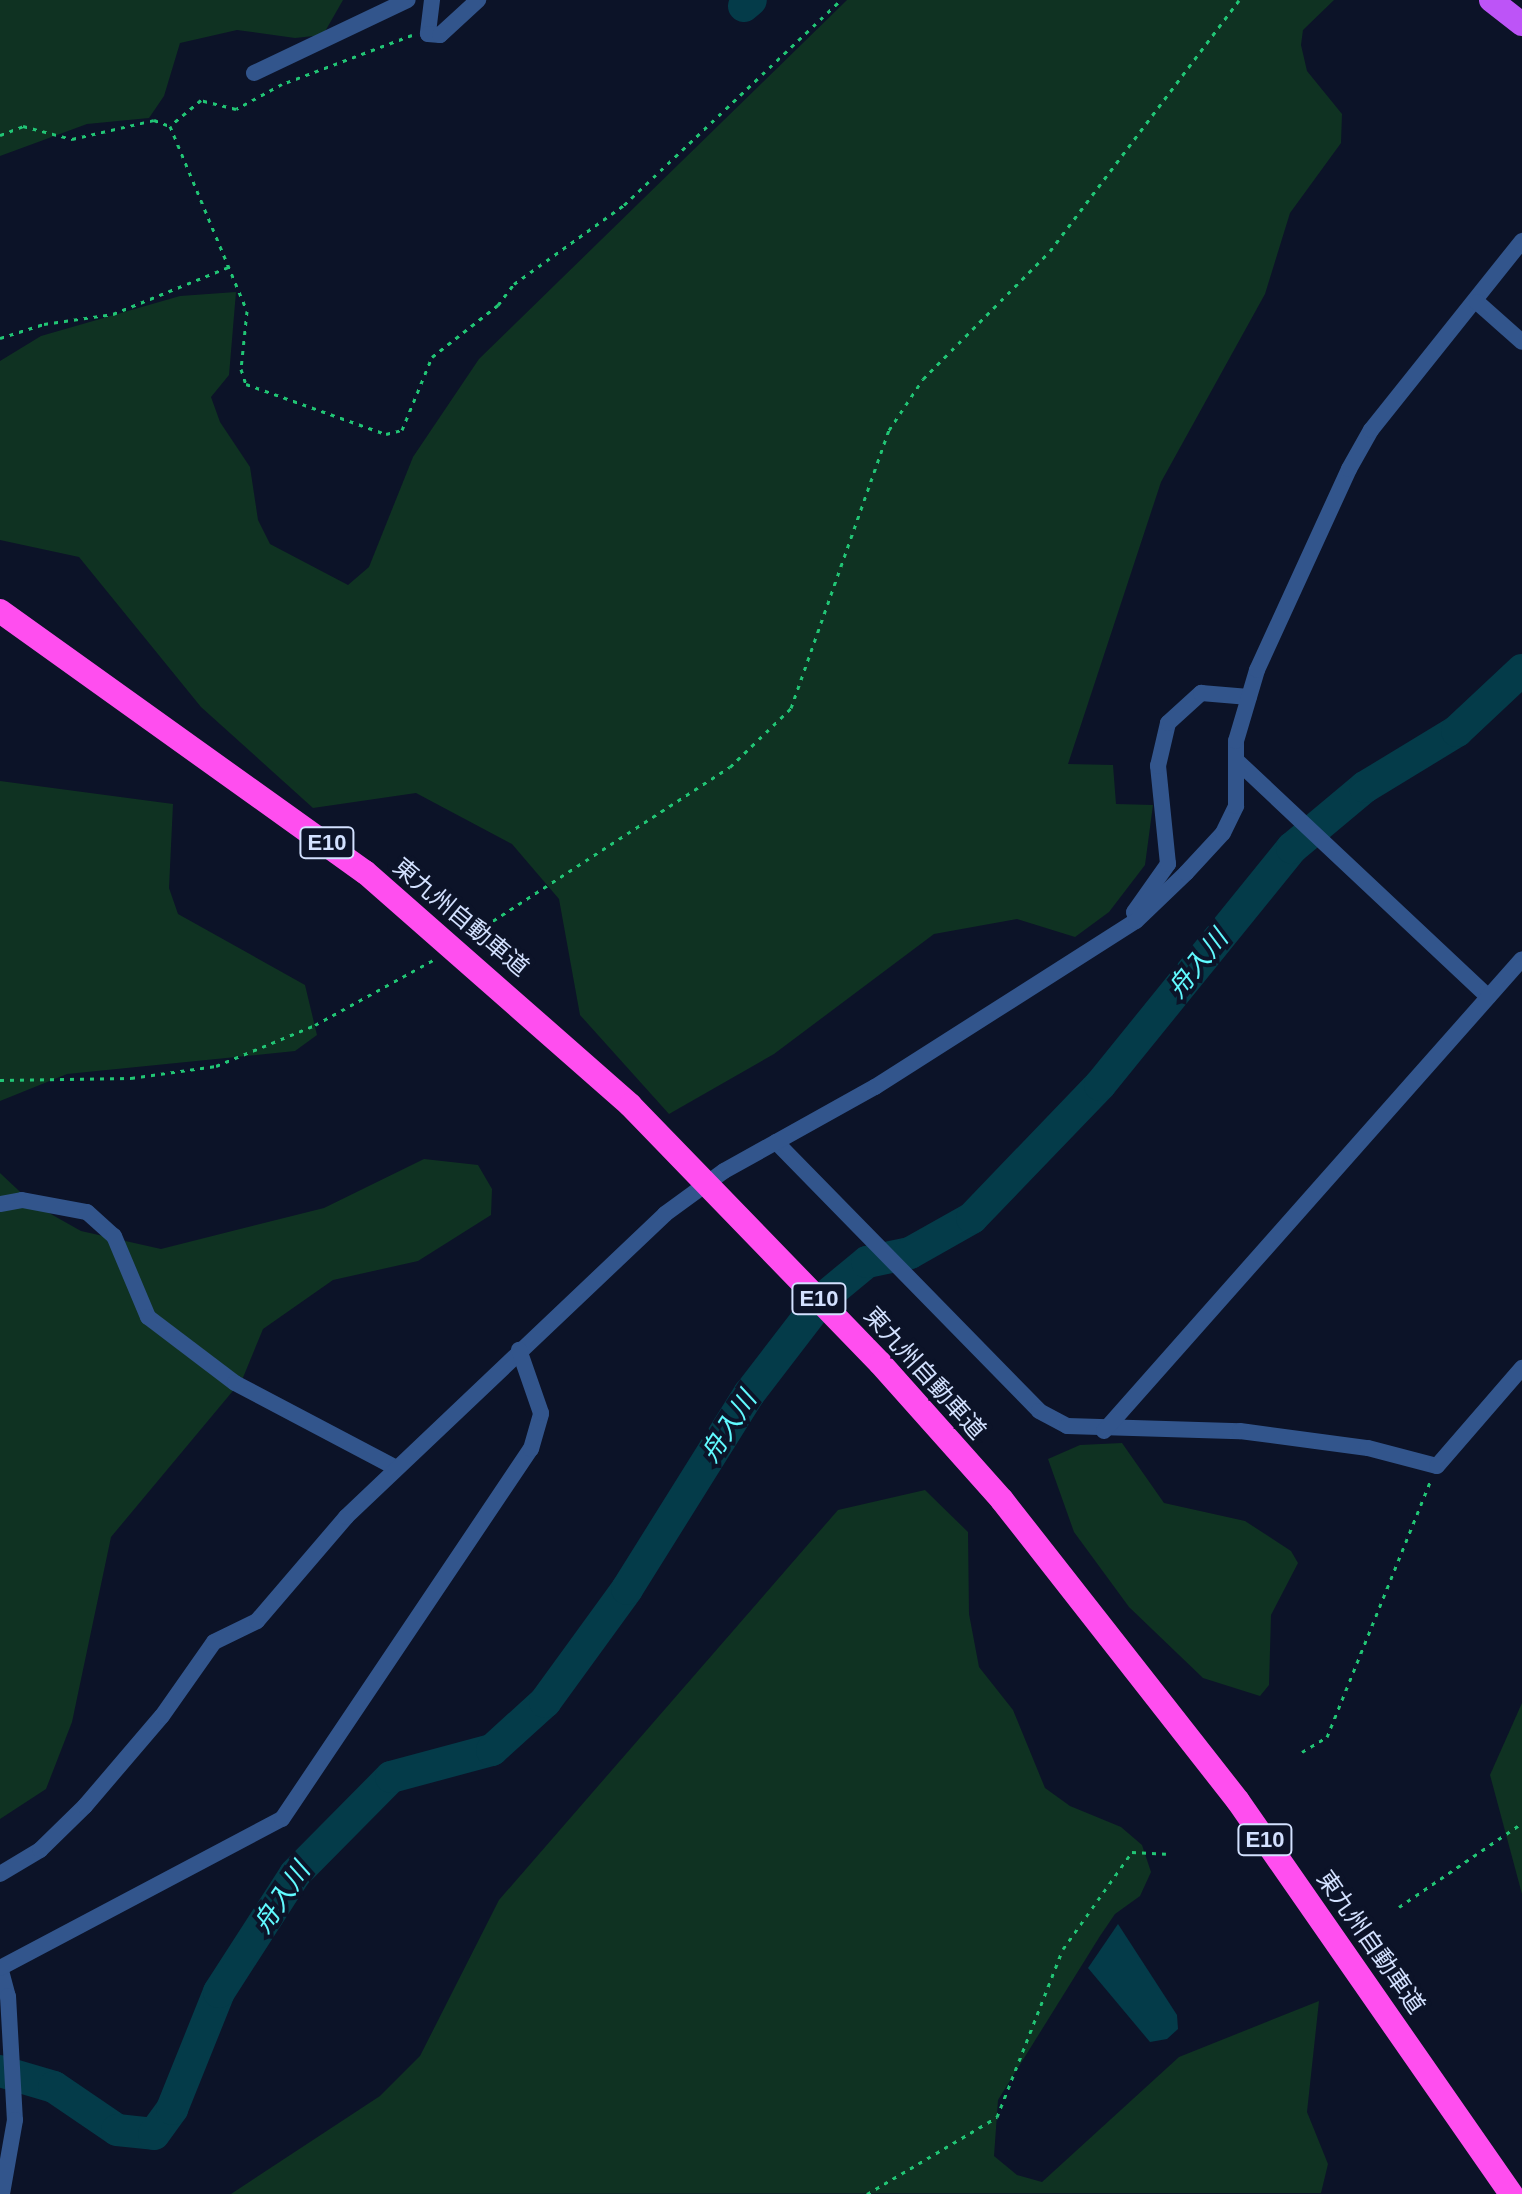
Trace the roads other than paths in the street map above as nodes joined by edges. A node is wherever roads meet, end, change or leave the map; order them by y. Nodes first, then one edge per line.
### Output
1 (408, 0) edge
2 (432, 0) edge
3 (478, 0) edge
4 (1491, 0) edge
5 (1522, 24) edge
6 (254, 73) dead end
7 (1522, 241) edge
8 (1477, 302) junction
9 (1522, 342) edge
10 (0, 611) edge
11 (1249, 697) junction
12 (1236, 760) junction
13 (1136, 921) junction
14 (1522, 959) edge
15 (1488, 997) junction
16 (776, 1142) junction
17 (0, 1204) edge
18 (519, 1350) junction
19 (1522, 1368) edge
20 (1104, 1431) junction
21 (396, 1468) junction
22 (0, 1874) edge
23 (0, 1967) edge
24 (2, 2194) edge
25 (1511, 2194) edge

1 - 6 street
2 - 3 street
4 - 5 highway
7 - 8 street
8 - 9 street
8 - 11 street
10 - 25 highway, 東九州自動車道 / E10, bridge
11 - 12 street
11 - 13 street
12 - 13 street
12 - 15 street
13 - 16 street
14 - 15 street
15 - 20 street
16 - 18 street
16 - 20 street
17 - 21 street
18 - 21 street
18 - 23 street
19 - 20 street
21 - 22 street
23 - 24 street

